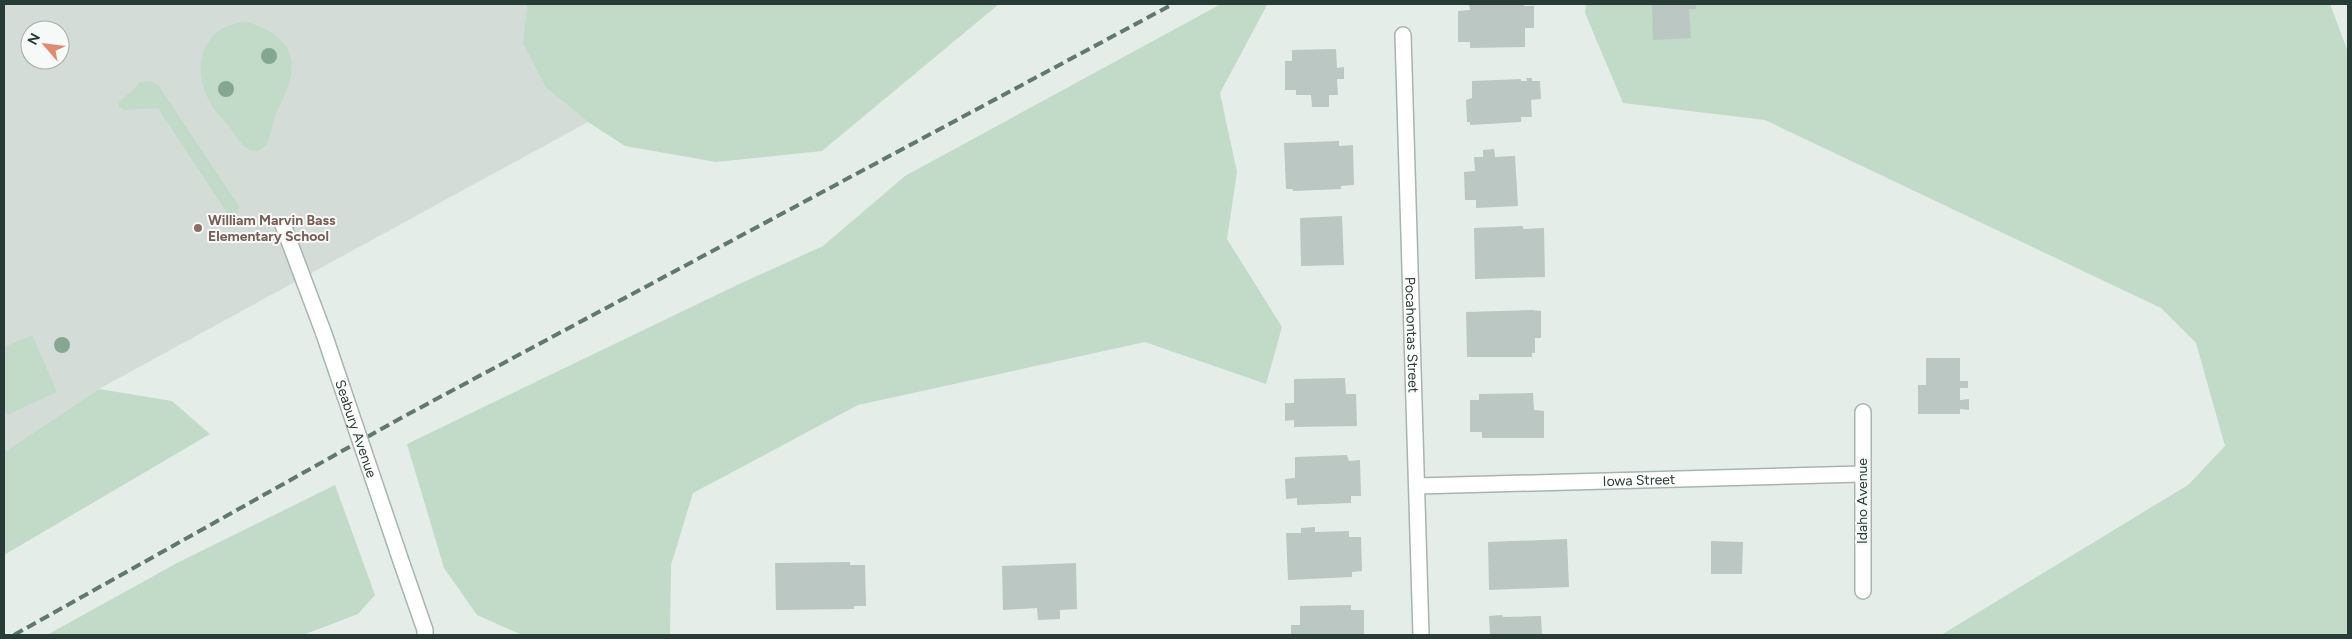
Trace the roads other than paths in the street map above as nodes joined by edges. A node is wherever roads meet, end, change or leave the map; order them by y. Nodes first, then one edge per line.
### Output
1 (1404, 35) dead end
2 (283, 225) dead end
3 (1862, 412) dead end
4 (1861, 474) junction
5 (1418, 486) junction
6 (1863, 590) dead end
7 (425, 635) edge
8 (1421, 635) edge

1 - 5 street, Pocahontas Street
2 - 7 street, Seabury Avenue, bridge
3 - 4 street, Idaho Avenue
4 - 5 street, Iowa Street
4 - 6 street, Idaho Avenue
5 - 8 street, Pocahontas Street

